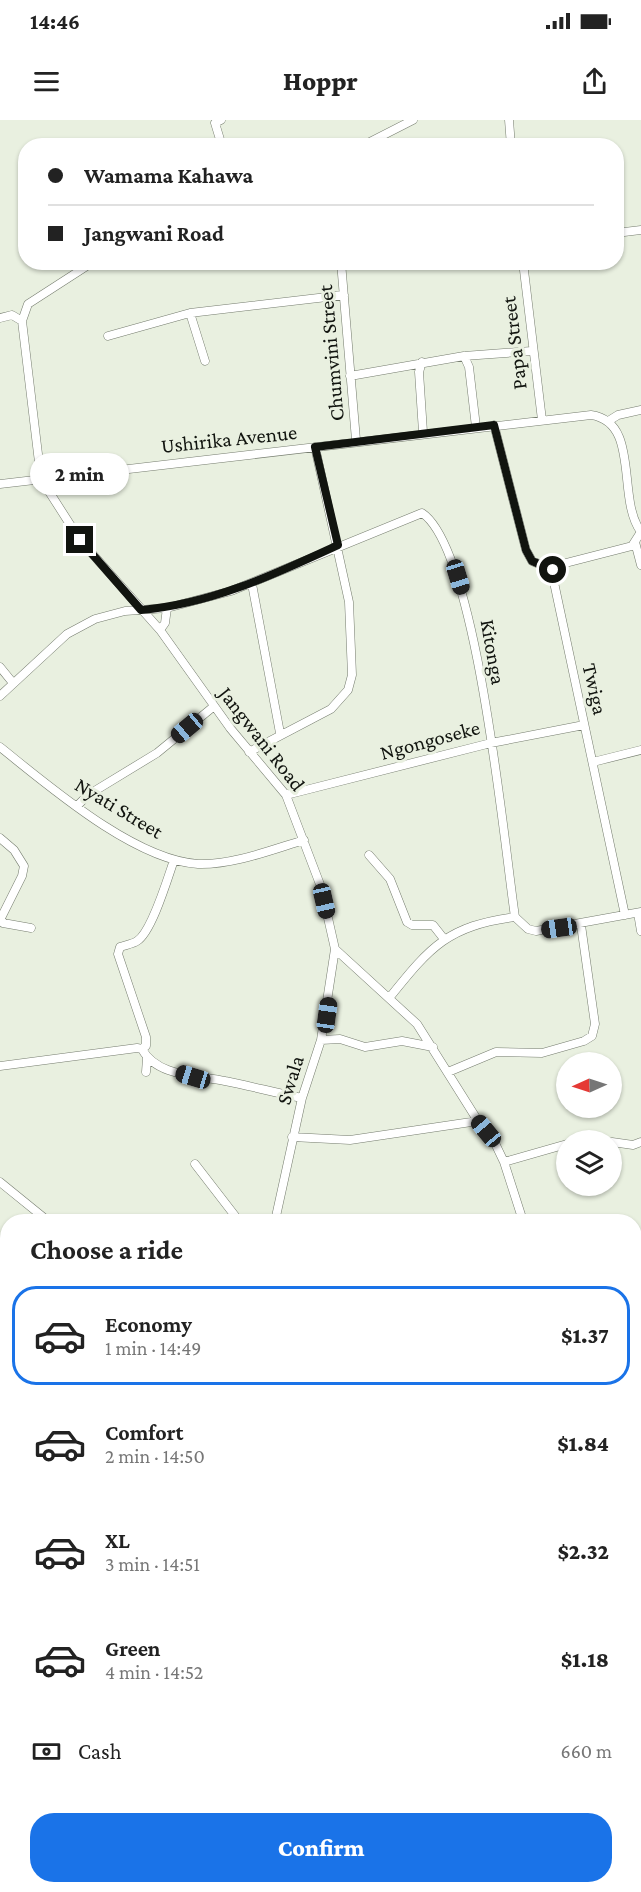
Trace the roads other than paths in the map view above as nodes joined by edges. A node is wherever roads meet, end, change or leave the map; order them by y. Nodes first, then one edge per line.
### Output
1 (221, 120) edge
2 (412, 120) edge
3 (509, 120) edge
4 (220, 138) edge
5 (377, 138) edge
6 (510, 138) edge
7 (641, 230) edge
8 (624, 232) edge
9 (81, 270) edge
10 (342, 270) edge
11 (524, 270) edge
12 (344, 295) junction
13 (190, 313) junction
14 (0, 318) edge
15 (22, 321) junction
16 (108, 336) dead end
17 (532, 351) junction
18 (464, 356) junction
19 (205, 361) dead end
20 (422, 362) junction
21 (350, 376) junction
22 (641, 410) edge
23 (542, 420) junction
24 (610, 420) junction
25 (494, 425) junction
26 (476, 427) junction
27 (423, 432) junction
28 (356, 440) junction
29 (315, 447) junction
30 (41, 479) junction
31 (0, 484) edge
32 (641, 532) edge
33 (635, 542) junction
34 (338, 545) junction
35 (641, 565) edge
36 (553, 570) junction
37 (252, 584) junction
38 (167, 608) junction
39 (141, 610) junction
40 (160, 630) junction
41 (0, 667) edge
42 (13, 683) junction
43 (0, 696) edge
44 (213, 707) junction
45 (584, 725) junction
46 (280, 734) junction
47 (491, 742) junction
48 (0, 747) edge
49 (641, 750) edge
50 (249, 752) junction
51 (593, 762) junction
52 (286, 795) junction
53 (77, 806) junction
54 (0, 838) edge
55 (304, 840) junction
56 (369, 855) dead end
57 (174, 860) junction
58 (639, 912) edge
59 (625, 915) junction
60 (515, 917) junction
61 (581, 925) junction
62 (31, 928) dead end
63 (641, 931) edge
64 (444, 939) junction
65 (335, 950) junction
66 (390, 997) junction
67 (321, 1040) junction
68 (433, 1047) junction
69 (142, 1050) junction
70 (147, 1059) junction
71 (0, 1066) edge
72 (146, 1072) dead end
73 (448, 1072) junction
74 (302, 1098) junction
75 (478, 1120) junction
76 (292, 1137) junction
77 (641, 1142) edge
78 (622, 1143) edge
79 (556, 1147) edge
80 (504, 1162) junction
81 (195, 1164) dead end
82 (0, 1182) edge
83 (39, 1214) edge
84 (234, 1214) edge
85 (276, 1214) edge
86 (521, 1214) edge

1 - 4 street
2 - 5 street
3 - 6 street
7 - 8 street
9 - 15 street
10 - 12 street, Chumvini Street
11 - 17 street, Papa Street
12 - 13 street
12 - 21 street, Chumvini Street
13 - 16 street
13 - 19 street
14 - 15 street
15 - 30 street
17 - 18 street
17 - 23 street, Papa Street
18 - 20 street
18 - 26 street
20 - 21 street
20 - 27 street
21 - 28 street, Chumvini Street
22 - 24 street
23 - 24 street, Ushirika Avenue
23 - 25 street, Ushirika Avenue
24 - 32 street
25 - 26 street, Ushirika Avenue
25 - 36 street
26 - 27 street, Ushirika Avenue
27 - 28 street, Ushirika Avenue
28 - 29 street, Ushirika Avenue
29 - 30 street, Ushirika Avenue
29 - 34 street
30 - 31 street, Ushirika Avenue
30 - 39 street, Jangwani Road
32 - 33 street
33 - 35 street
33 - 36 street
34 - 37 street, Kitonga
34 - 46 street
34 - 47 street, Kitonga
36 - 45 street, Twiga
37 - 38 street, Kitonga
37 - 46 street
38 - 39 street, Kitonga
38 - 40 street
39 - 40 street, Jangwani Road
39 - 42 street, Kitonga
40 - 44 street, Jangwani Road
41 - 42 street
42 - 43 street, Kitonga
44 - 50 street, Jangwani Road
44 - 53 street
45 - 47 street, Ngongoseke
45 - 51 street, Twiga
46 - 50 street
47 - 52 street, Ngongoseke
47 - 60 street, Kitonga
48 - 53 street, Nyati Street
49 - 51 street
50 - 52 street, Jangwani Road
51 - 59 street, Twiga
52 - 55 street, Jangwani Road
53 - 57 street, Nyati Street
54 - 62 street
55 - 57 street, Nyati Street
55 - 65 street, Jangwani Road
56 - 64 street
57 - 69 street
58 - 59 street
58 - 63 street
59 - 61 street
60 - 61 street
60 - 64 street
61 - 73 street
64 - 66 street
65 - 66 street
65 - 67 street, Swala
66 - 68 street
67 - 68 street
67 - 74 street, Swala
68 - 73 street
69 - 70 street
69 - 71 street
70 - 72 street
70 - 74 street
73 - 75 street
74 - 76 street, Swala
75 - 76 street
75 - 80 street
76 - 85 street, Swala
77 - 78 street
79 - 80 street
80 - 86 street
81 - 84 street
82 - 83 street

